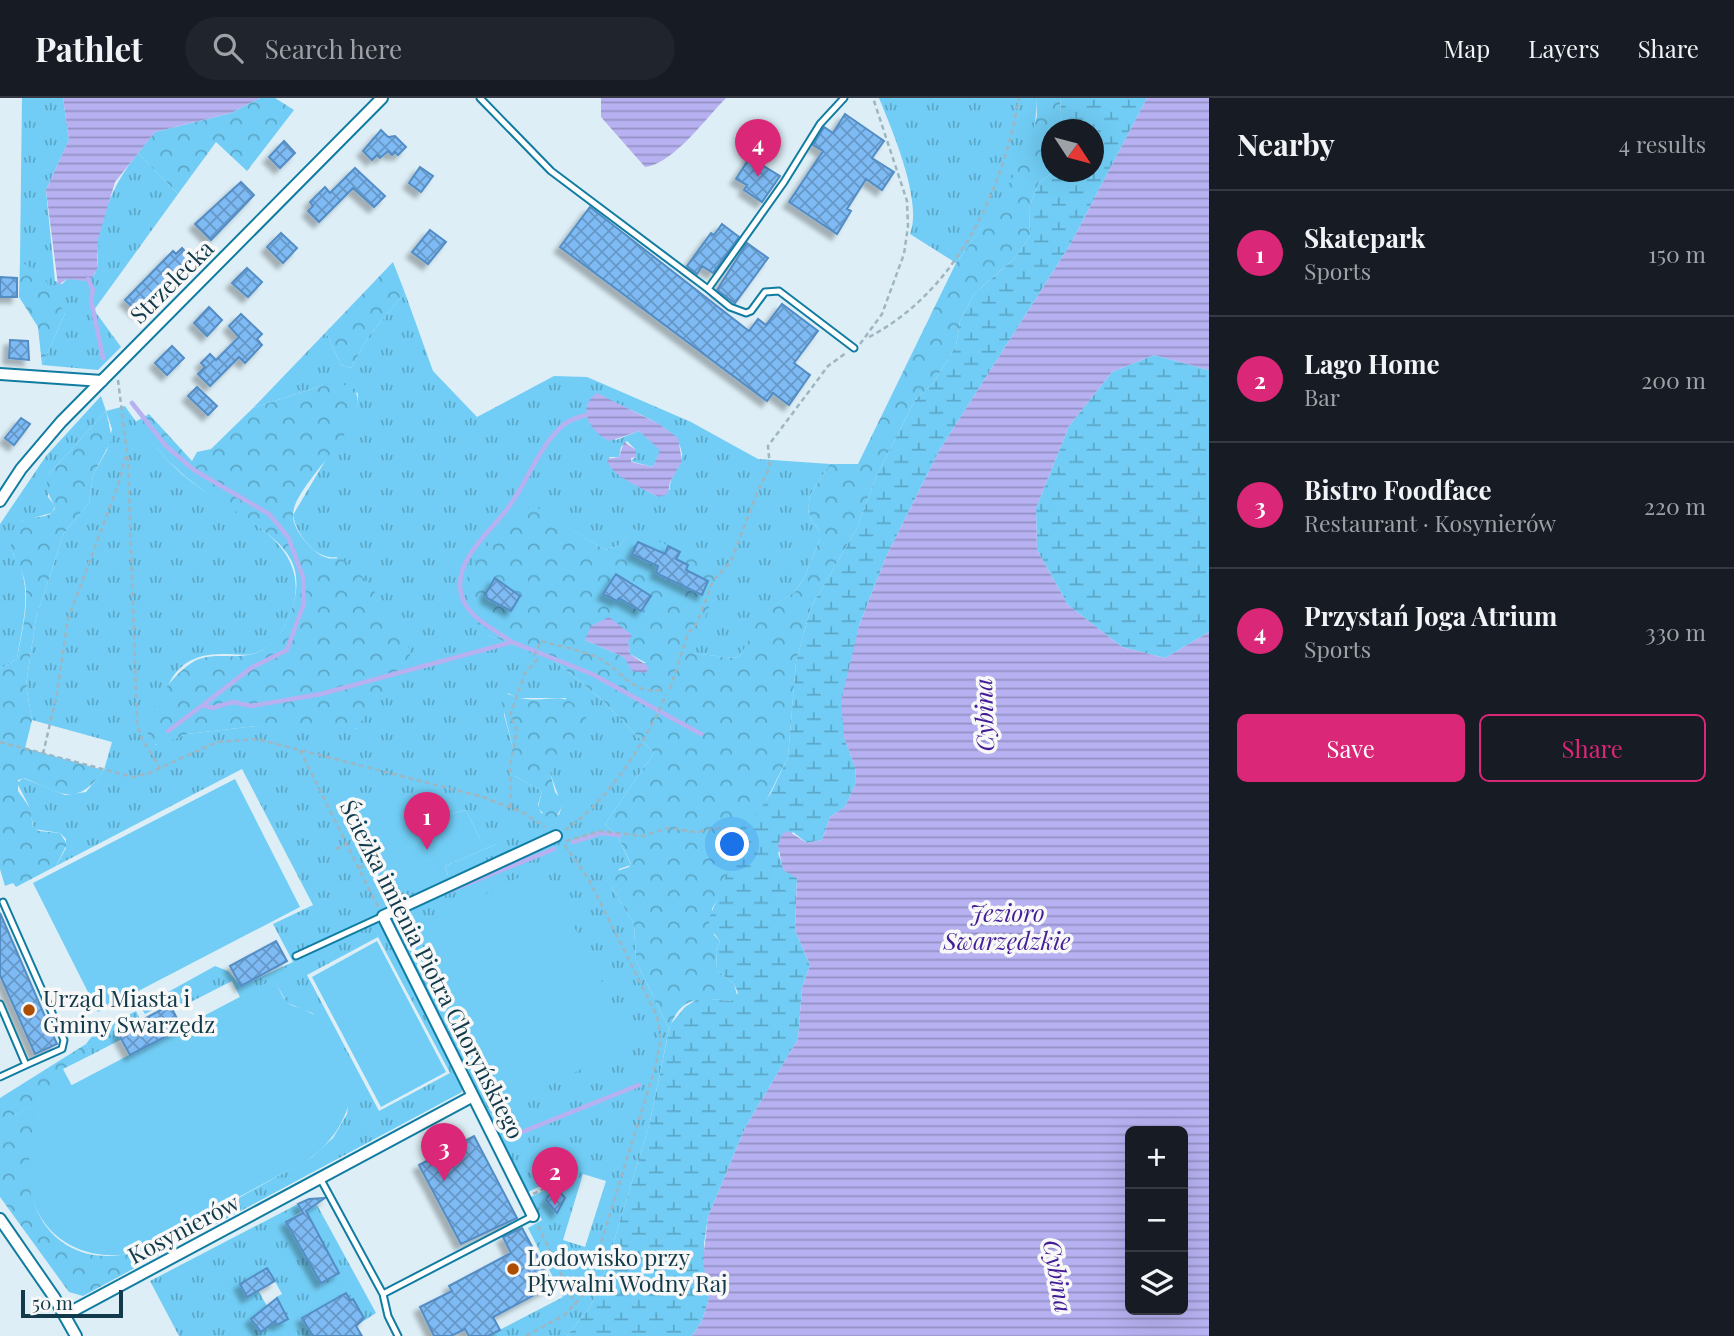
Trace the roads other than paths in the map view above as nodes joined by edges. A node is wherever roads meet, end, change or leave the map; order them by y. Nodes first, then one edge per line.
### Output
1 (382, 98) edge
2 (480, 98) edge
3 (844, 98) edge
4 (708, 289) junction
5 (854, 348) road end
6 (0, 374) edge
7 (102, 381) junction
8 (0, 501) edge
9 (559, 839) road end
10 (3, 902) dead end
11 (383, 916) junction
12 (296, 956) dead end
13 (0, 1004) edge
14 (26, 1065) junction
15 (0, 1077) edge
16 (473, 1096) junction
17 (320, 1178) junction
18 (533, 1216) joint
19 (0, 1220) edge
20 (383, 1294) junction
21 (65, 1315) junction
22 (76, 1336) edge
23 (398, 1336) edge

1 - 7 street, Strzelecka
2 - 4 lane
3 - 4 lane
4 - 5 lane
6 - 7 street
7 - 8 street, Strzelecka
9 - 11 street
10 - 14 lane
11 - 12 lane
11 - 16 street, Ścieżka imienia Piotra Choryńskiego
13 - 14 lane
14 - 15 lane
16 - 17 street, Kosynierów
16 - 18 street, Ścieżka imienia Piotra Choryńskiego
17 - 20 lane
17 - 21 street, Kosynierów
18 - 20 lane
19 - 21 street
20 - 23 lane
21 - 22 street

